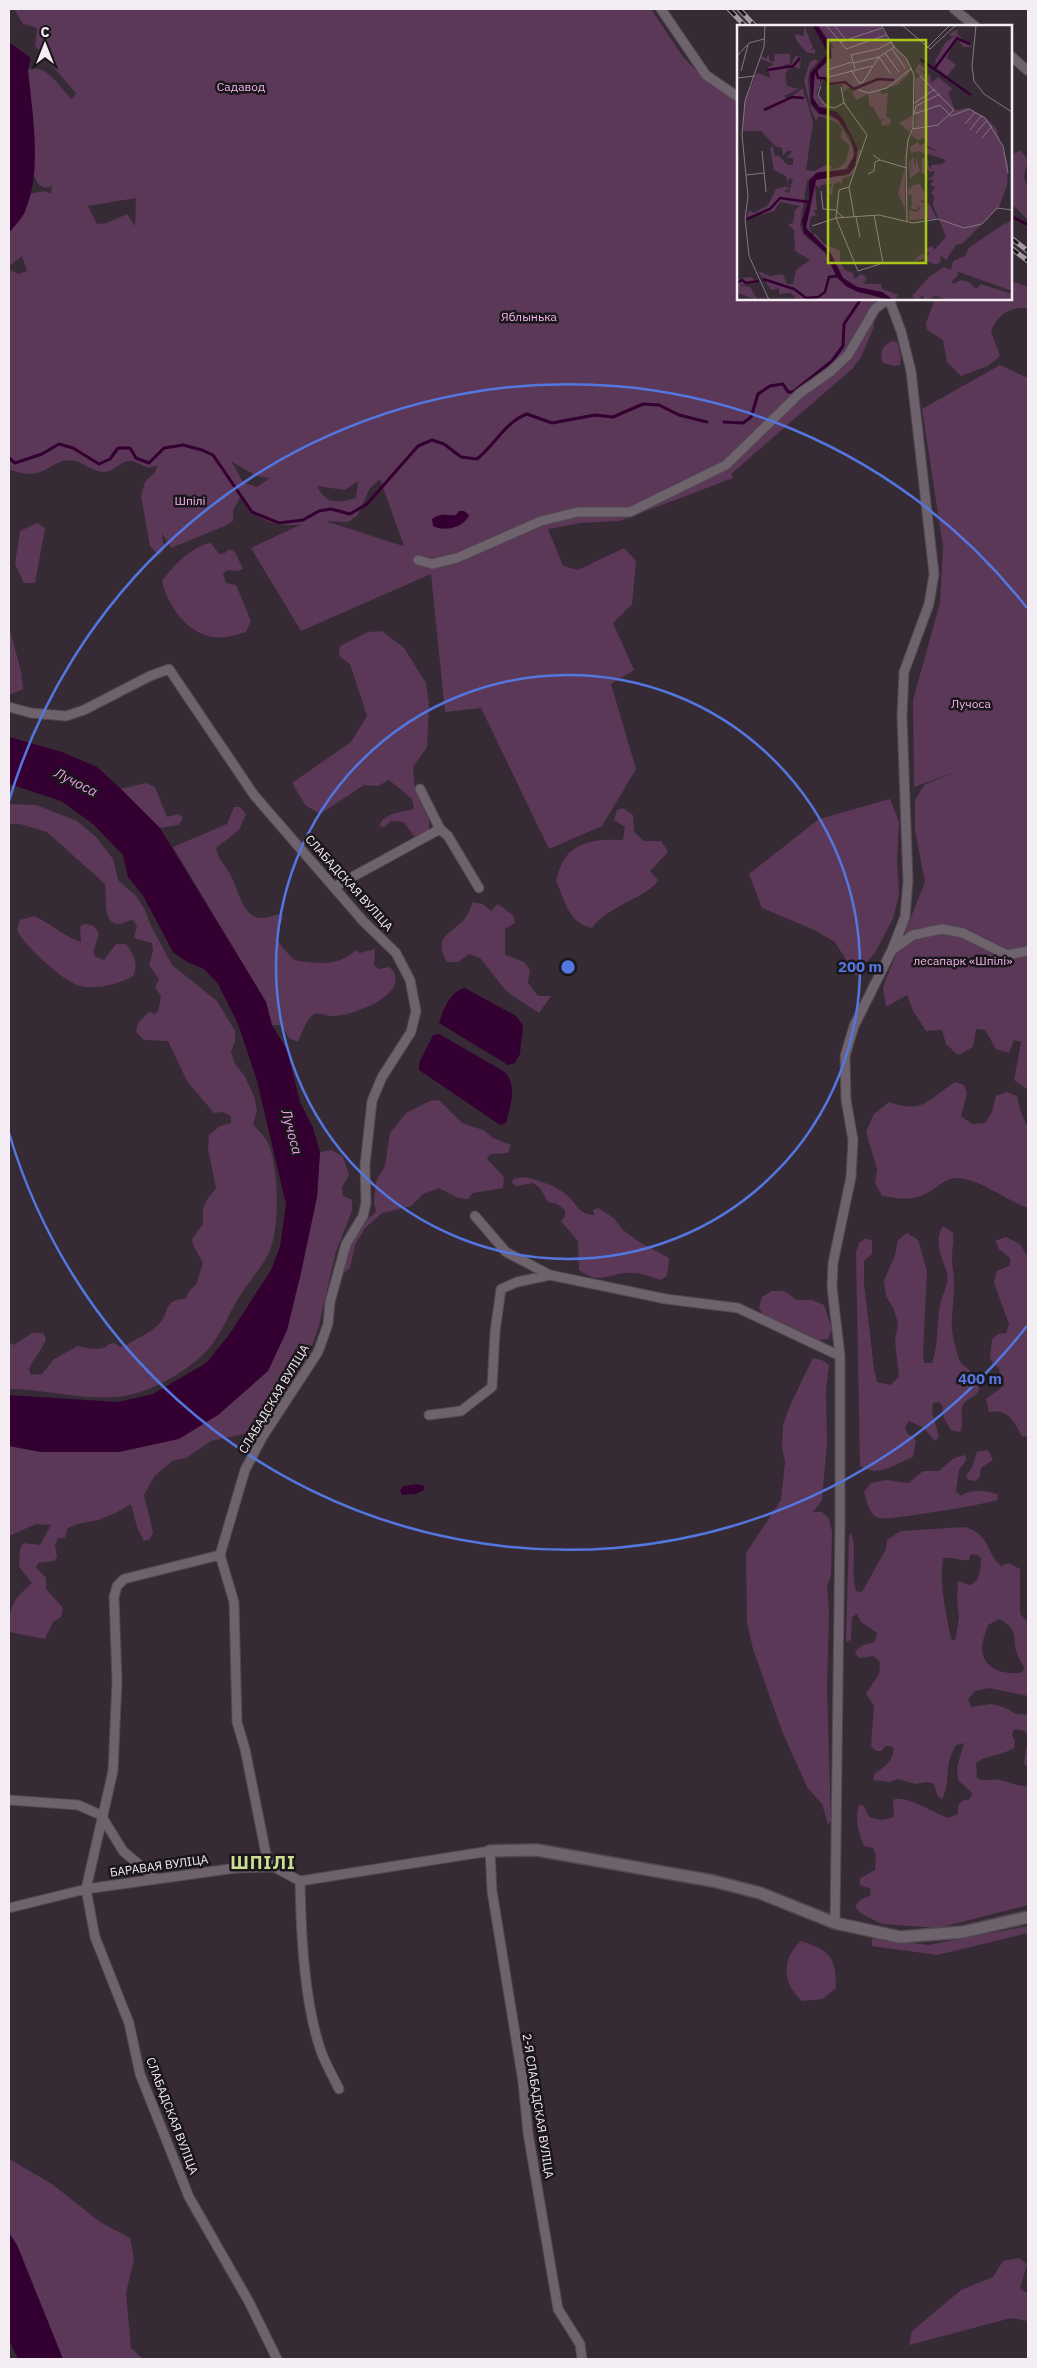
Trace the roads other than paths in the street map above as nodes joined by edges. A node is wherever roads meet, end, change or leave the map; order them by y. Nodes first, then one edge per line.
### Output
1 (660, 9) edge
2 (954, 9) edge
3 (973, 25) edge
4 (1012, 57) edge
5 (1028, 71) edge
6 (737, 95) edge
7 (888, 300) edge
8 (889, 300) edge
9 (418, 560) dead end
10 (9, 707) edge
11 (420, 789) dead end
12 (440, 829) junction
13 (334, 887) junction
14 (478, 888) dead end
15 (892, 950) junction
16 (1028, 951) edge
17 (475, 1216) dead end
18 (550, 1275) junction
19 (840, 1356) junction
20 (429, 1415) dead end
21 (220, 1555) junction
22 (9, 1800) edge
23 (101, 1815) junction
24 (490, 1851) junction
25 (274, 1867) junction
26 (156, 1879) junction
27 (300, 1880) junction
28 (86, 1888) junction
29 (9, 1908) edge
30 (1028, 1917) edge
31 (835, 1923) junction
32 (339, 2088) dead end
33 (277, 2359) edge
34 (582, 2359) edge

1 - 6 street
2 - 3 street
4 - 5 street
7 - 9 street
8 - 15 street
10 - 13 street, СЛАБАДСКАЯ ВУЛІЦА
11 - 12 street
12 - 13 street
12 - 14 street
13 - 21 street, СЛАБАДСКАЯ ВУЛІЦА
15 - 16 street
15 - 19 street
17 - 18 street
18 - 19 street
18 - 20 street
19 - 31 street
21 - 23 street, СЛАБАДСКАЯ ВУЛІЦА
21 - 25 street
22 - 23 street
23 - 26 street
23 - 28 street, СЛАБАДСКАЯ ВУЛІЦА
24 - 27 street
24 - 31 street
24 - 34 street, 2-Я СЛАБАДСКАЯ ВУЛІЦА
25 - 26 street, БАРАВАЯ ВУЛІЦА
25 - 27 street, БАРАВАЯ ВУЛІЦА
26 - 28 street, БАРАВАЯ ВУЛІЦА
27 - 32 street
28 - 29 street, БАРАВАЯ ВУЛІЦА
28 - 33 street, СЛАБАДСКАЯ ВУЛІЦА
30 - 31 street

